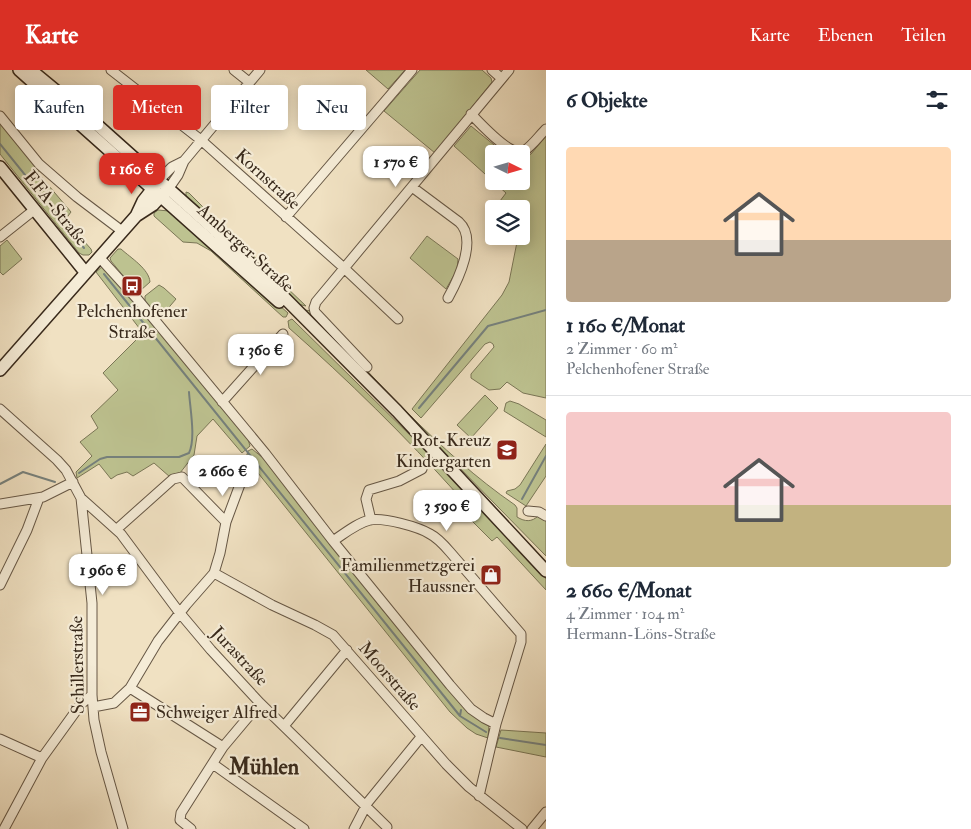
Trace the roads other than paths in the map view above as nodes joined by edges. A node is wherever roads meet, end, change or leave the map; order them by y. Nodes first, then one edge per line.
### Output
1 (19, 70) edge
2 (32, 70) edge
3 (111, 70) edge
4 (234, 70) edge
5 (260, 70) edge
6 (412, 70) edge
7 (492, 70) edge
8 (509, 70) edge
9 (501, 78) junction
10 (249, 82) junction
11 (471, 114) junction
12 (0, 116) edge
13 (546, 129) edge
14 (201, 140) junction
15 (184, 161) junction
16 (0, 167) edge
17 (156, 184) junction
18 (412, 187) junction
19 (165, 192) junction
20 (34, 210) junction
21 (136, 216) junction
22 (286, 217) junction
23 (122, 231) junction
24 (0, 237) edge
25 (99, 257) junction
26 (344, 268) junction
27 (85, 272) junction
28 (448, 298) dead end
29 (398, 319) dead end
30 (283, 334) dead end
31 (368, 367) dead end
32 (0, 370) edge
33 (222, 402) junction
34 (0, 409) edge
35 (422, 469) dead end
36 (242, 479) dead end
37 (73, 482) junction
38 (39, 498) junction
39 (81, 498) junction
40 (0, 504) edge
41 (528, 511) dead end
42 (546, 516) edge
43 (371, 520) junction
44 (226, 522) junction
45 (116, 529) junction
46 (333, 541) junction
47 (545, 569) edge
48 (214, 573) junction
49 (0, 585) edge
50 (179, 612) junction
51 (347, 650) junction
52 (130, 688) junction
53 (92, 695) junction
54 (260, 703) junction
55 (93, 707) junction
56 (496, 724) junction
57 (284, 726) junction
58 (421, 737) junction
59 (0, 738) edge
60 (223, 747) junction
61 (42, 758) junction
62 (213, 764) junction
63 (479, 796) junction
64 (365, 806) junction
65 (546, 812) edge
66 (387, 827) dead end
67 (4, 829) edge
68 (123, 829) edge
69 (191, 829) edge
70 (304, 829) edge
71 (354, 829) edge
72 (522, 829) edge
73 (532, 829) edge

1 - 17 main road, Amberger Straße
2 - 17 main road, Amberger Straße
3 - 14 street, Kornstraße
4 - 10 street
5 - 10 street
6 - 22 street
7 - 9 street
8 - 9 street
9 - 11 street
10 - 14 street
11 - 13 street
11 - 18 street
12 - 23 street
14 - 15 street
14 - 22 street, Kornstraße
15 - 17 street
15 - 19 street
16 - 20 main road, EFA-Straße
17 - 19 main road, Amberger Straße
17 - 21 main road
18 - 26 street
18 - 28 street
19 - 21 main road
19 - 47 main road, Amberger Straße
20 - 24 street
20 - 27 main road, EFA-Straße
21 - 23 main road
22 - 26 street, Kornstraße
23 - 25 main road
25 - 27 main road
25 - 33 street
26 - 29 street, Kornstraße
26 - 31 street
27 - 32 main road
30 - 33 street
33 - 46 street
34 - 37 street, Schillerstraße
35 - 43 street
36 - 44 street
37 - 38 street
37 - 39 street, Schillerstraße
38 - 40 street
38 - 49 street
39 - 45 street, Jurastraße
39 - 53 street, Schillerstraße
41 - 42 street
43 - 46 street
43 - 56 street
44 - 45 street
44 - 48 street
45 - 50 street, Jurastraße
46 - 56 street
48 - 50 street
48 - 51 street, Moorstraße
50 - 52 street
50 - 54 street, Jurastraße
51 - 57 street
51 - 58 street, Moorstraße
52 - 55 street
52 - 60 street
53 - 55 street, Schillerstraße
53 - 61 street
54 - 57 street, Jurastraße
54 - 60 street
55 - 68 street, Schillerstraße
56 - 63 street
57 - 64 street, Jurastraße
58 - 63 street, Moorstraße
58 - 64 street
59 - 61 street
60 - 62 street
61 - 67 street
62 - 69 street
62 - 70 street
63 - 72 street, Moorstraße
64 - 66 street, Jurastraße
64 - 71 street
65 - 73 street

